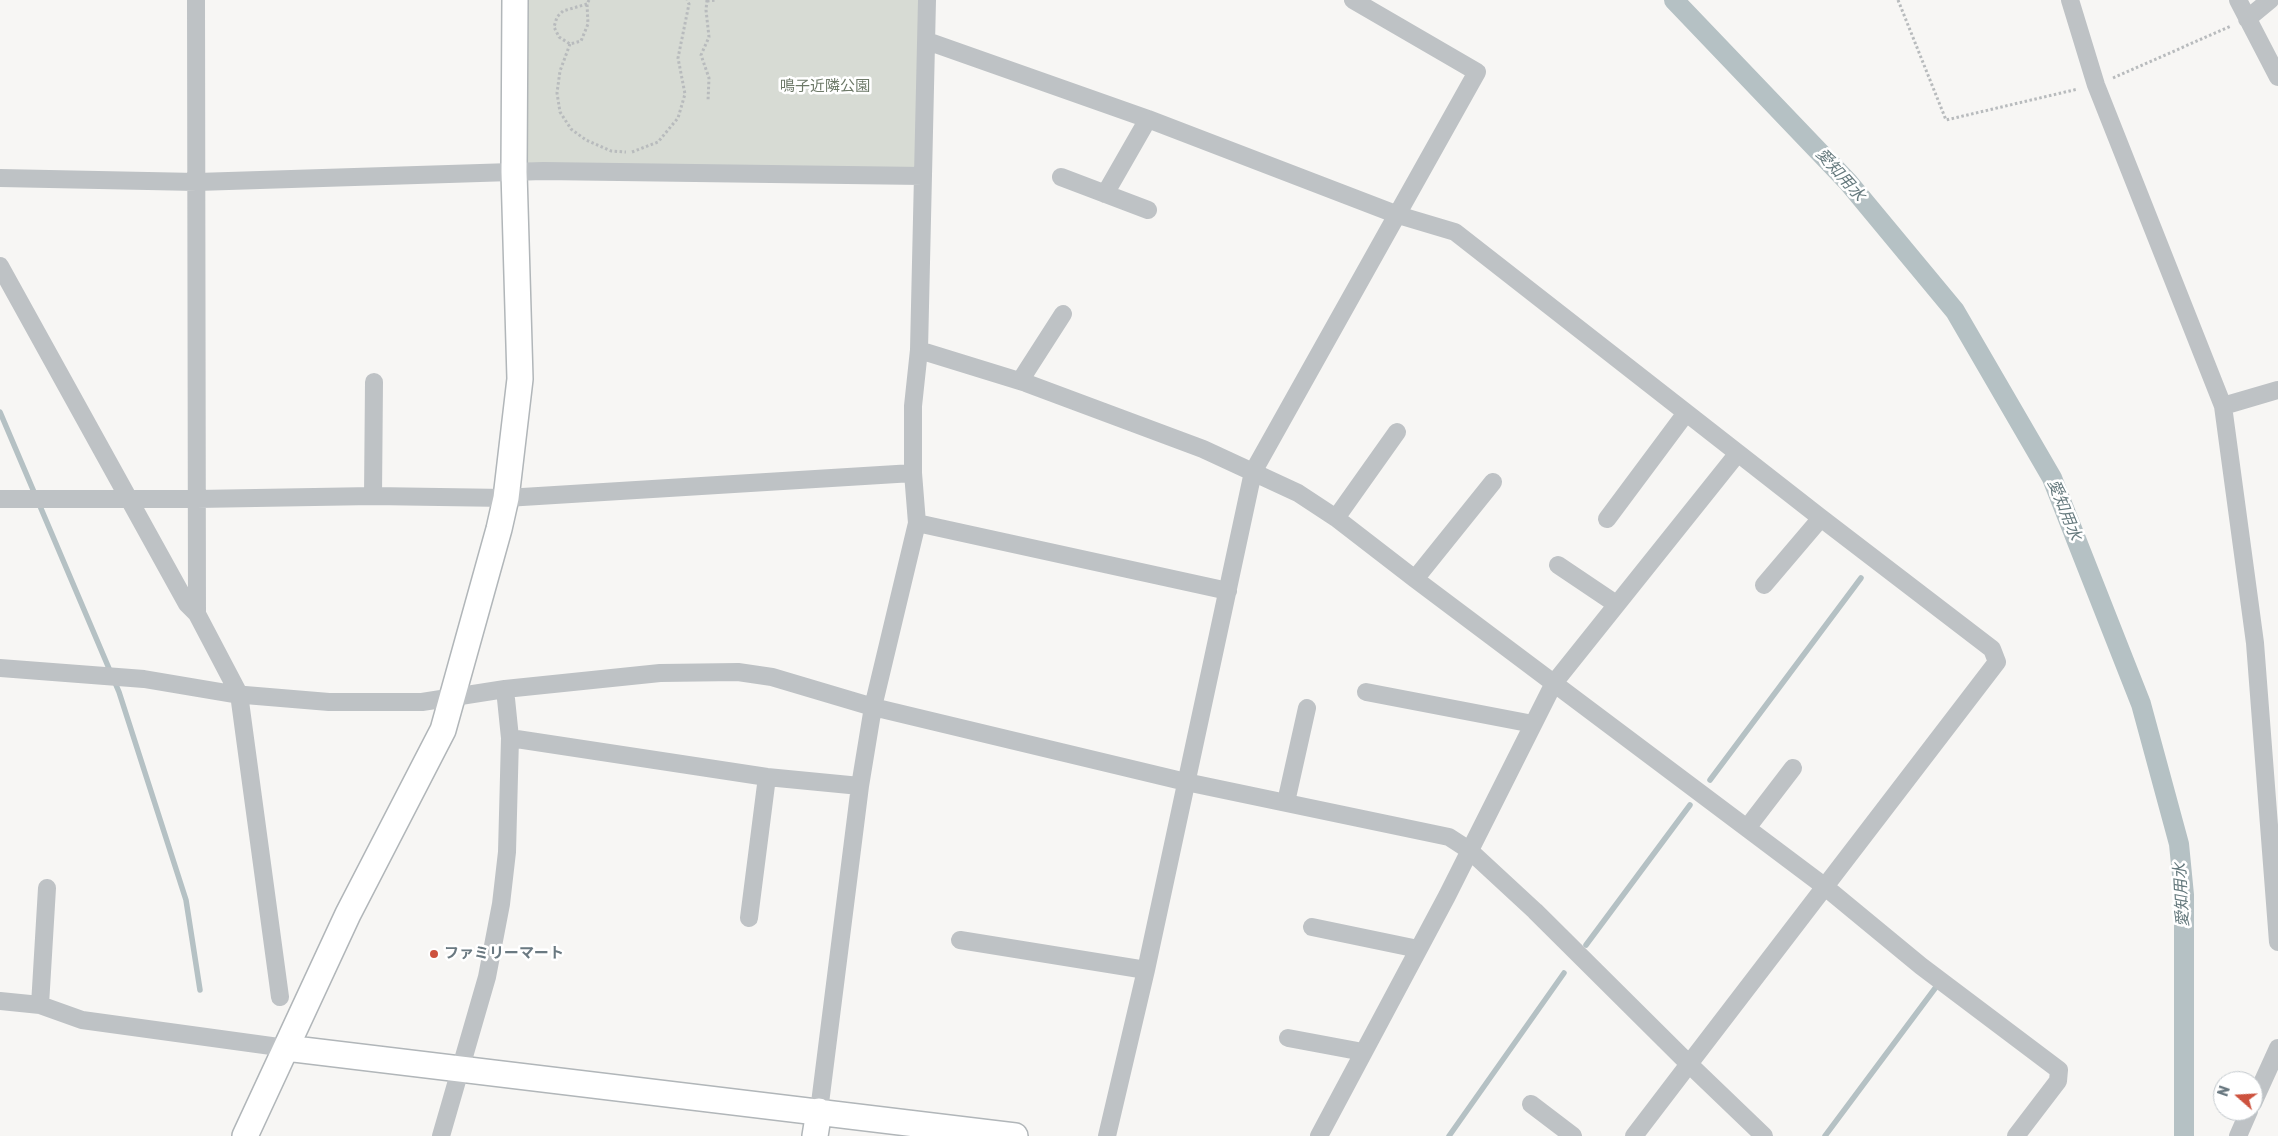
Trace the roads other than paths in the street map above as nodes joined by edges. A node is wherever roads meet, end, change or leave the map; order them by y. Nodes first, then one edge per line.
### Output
1 (196, 0) edge
2 (515, 0) edge
3 (927, 0) edge
4 (1353, 0) edge
5 (2070, 0) edge
6 (2238, 0) edge
7 (2270, 0) edge
8 (2247, 19) junction
9 (927, 41) junction
10 (2278, 77) edge
11 (1148, 119) junction
12 (514, 172) junction
13 (922, 176) junction
14 (1061, 176) dead end
15 (0, 178) edge
16 (197, 182) junction
17 (1105, 194) junction
18 (1148, 210) dead end
19 (1398, 215) junction
20 (0, 266) edge
21 (1063, 314) dead end
22 (919, 350) junction
23 (1020, 381) junction
24 (374, 382) dead end
25 (2278, 390) edge
26 (2223, 406) junction
27 (1686, 413) junction
28 (1397, 432) dead end
29 (1738, 453) junction
30 (1253, 472) junction
31 (913, 473) junction
32 (1493, 482) dead end
33 (373, 496) junction
34 (506, 498) junction
35 (0, 499) edge
36 (129, 499) junction
37 (197, 499) junction
38 (1336, 518) junction
39 (1607, 518) dead end
40 (1821, 518) junction
41 (917, 523) junction
42 (1558, 565) dead end
43 (1415, 579) junction
44 (1764, 586) dead end
45 (1228, 591) junction
46 (1616, 604) junction
47 (197, 614) junction
48 (0, 668) edge
49 (1554, 683) junction
50 (505, 689) junction
51 (1366, 692) dead end
52 (239, 694) junction
53 (452, 696) junction
54 (873, 707) junction
55 (1307, 708) dead end
56 (1532, 724) junction
57 (510, 738) junction
58 (1793, 768) dead end
59 (767, 777) junction
60 (1186, 782) junction
61 (860, 786) junction
62 (1286, 802) junction
63 (2273, 814) edge
64 (1746, 828) junction
65 (1469, 850) junction
66 (1824, 886) junction
67 (47, 888) dead end
68 (749, 918) dead end
69 (1312, 927) dead end
70 (960, 940) dead end
71 (2278, 942) edge
72 (1418, 949) junction
73 (1146, 970) junction
74 (280, 997) dead end
75 (0, 1001) edge
76 (40, 1005) junction
77 (1288, 1038) dead end
78 (286, 1048) junction
79 (2278, 1048) edge
80 (1363, 1052) junction
81 (1688, 1064) junction
82 (462, 1069) junction
83 (2263, 1081) edge
84 (1531, 1104) dead end
85 (819, 1112) junction
86 (2245, 1121) edge
87 (245, 1136) edge
88 (440, 1136) edge
89 (815, 1136) edge
90 (1015, 1136) edge
91 (1106, 1136) edge
92 (1319, 1136) edge
93 (1573, 1136) edge
94 (1634, 1136) edge
95 (1764, 1136) edge
96 (2016, 1136) edge
97 (2238, 1136) edge

1 - 16 street
2 - 12 street
3 - 9 street
4 - 19 street
5 - 26 street
6 - 8 street
7 - 8 street
8 - 10 street
9 - 11 street
9 - 13 street
11 - 17 street
11 - 19 street
12 - 13 street
12 - 16 street
12 - 34 street
13 - 22 street
14 - 17 street
15 - 16 street
16 - 37 street
17 - 18 street
19 - 27 street
19 - 30 street
20 - 36 street
21 - 23 street
22 - 23 street
22 - 31 street
23 - 30 street
24 - 33 street
25 - 26 street
26 - 63 street
27 - 29 street
27 - 39 street
28 - 38 street
29 - 40 street
29 - 46 street
30 - 38 street
30 - 45 street
31 - 34 street
31 - 41 street
32 - 43 street
33 - 34 street
33 - 37 street
34 - 53 street
35 - 36 street
36 - 37 street
36 - 47 street
37 - 47 street
38 - 43 street
40 - 44 street
40 - 66 street
41 - 45 street
41 - 54 street
42 - 46 street
43 - 49 street
45 - 60 street
46 - 49 street
47 - 52 street
48 - 52 street
49 - 56 street
49 - 64 street
50 - 53 street
50 - 54 street
50 - 57 street
51 - 56 street
52 - 53 street
52 - 74 street
53 - 78 street
54 - 60 street
54 - 61 street
55 - 62 street
56 - 65 street
57 - 59 street
57 - 82 street
58 - 64 street
59 - 61 street
59 - 68 street
60 - 62 street
60 - 73 street
61 - 85 street
62 - 65 street
63 - 71 street
64 - 66 street
65 - 72 street
65 - 81 street
66 - 81 street
66 - 96 street
67 - 76 street
69 - 72 street
70 - 73 street
72 - 80 street
73 - 91 street
75 - 76 street
76 - 78 street
77 - 80 street
78 - 82 street
78 - 87 street
79 - 83 street
80 - 92 street
81 - 94 street
81 - 95 street
82 - 85 street
82 - 88 street
84 - 93 street
85 - 89 street
85 - 90 street
86 - 97 street

